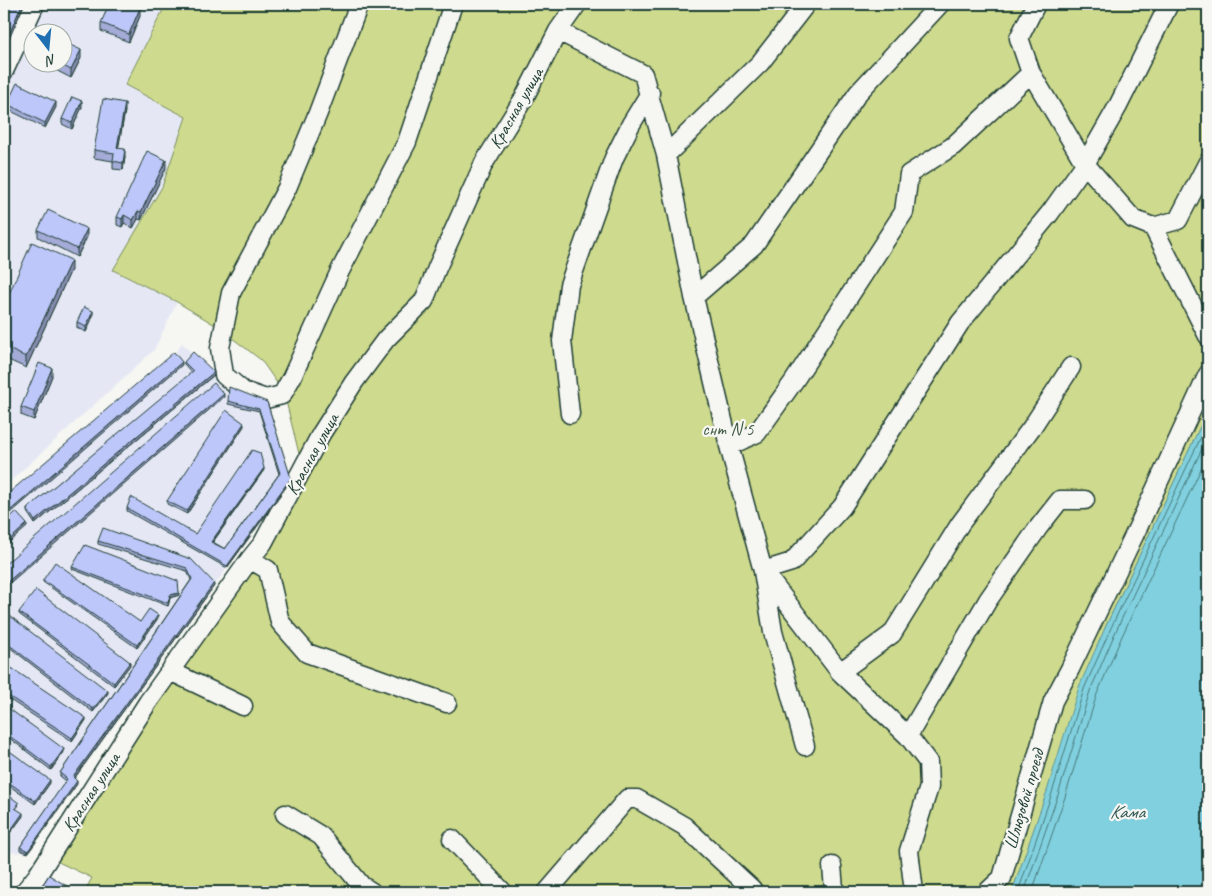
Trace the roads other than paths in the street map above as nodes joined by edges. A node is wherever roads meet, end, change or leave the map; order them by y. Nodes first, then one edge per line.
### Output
1 (35, 4) edge
2 (359, 4) edge
3 (453, 4) edge
4 (577, 4) edge
5 (806, 4) edge
6 (940, 4) edge
7 (1036, 4) edge
8 (1169, 4) edge
9 (558, 32) junction
10 (4, 71) edge
11 (1031, 73) junction
12 (650, 94) junction
13 (666, 155) junction
14 (1208, 162) edge
15 (1085, 164) junction
16 (1153, 227) junction
17 (694, 297) junction
18 (1208, 336) edge
19 (1071, 367) dead end
20 (1208, 374) edge
21 (570, 414) dead end
22 (728, 446) junction
23 (1085, 500) dead end
24 (250, 559) junction
25 (763, 571) junction
26 (170, 671) junction
27 (840, 672) junction
28 (447, 704) dead end
29 (243, 706) dead end
30 (908, 736) junction
31 (805, 746) dead end
32 (285, 814) dead end
33 (452, 839) dead end
34 (832, 866) dead end
35 (362, 890) edge
36 (24, 892) edge
37 (503, 892) edge
38 (546, 892) edge
39 (751, 892) edge
40 (835, 892) edge
41 (914, 892) edge
42 (987, 892) edge

1 - 10 street
2 - 3 street
4 - 9 street, Красная улица
5 - 13 street
6 - 17 street
7 - 11 street
8 - 15 street
9 - 12 street
9 - 24 street, Красная улица
11 - 15 street
11 - 22 street
12 - 13 street
12 - 21 street
13 - 17 street
14 - 16 street
15 - 16 street
15 - 25 street
16 - 18 street
17 - 22 street
19 - 27 street
20 - 42 street, Шлюзовой проезд
22 - 25 street
23 - 30 street
24 - 26 street, Красная улица
24 - 28 street
25 - 27 street
25 - 31 street
26 - 29 street
26 - 36 street, Красная улица
27 - 30 street
30 - 41 street
32 - 35 street
33 - 37 street
34 - 40 street
38 - 39 street

